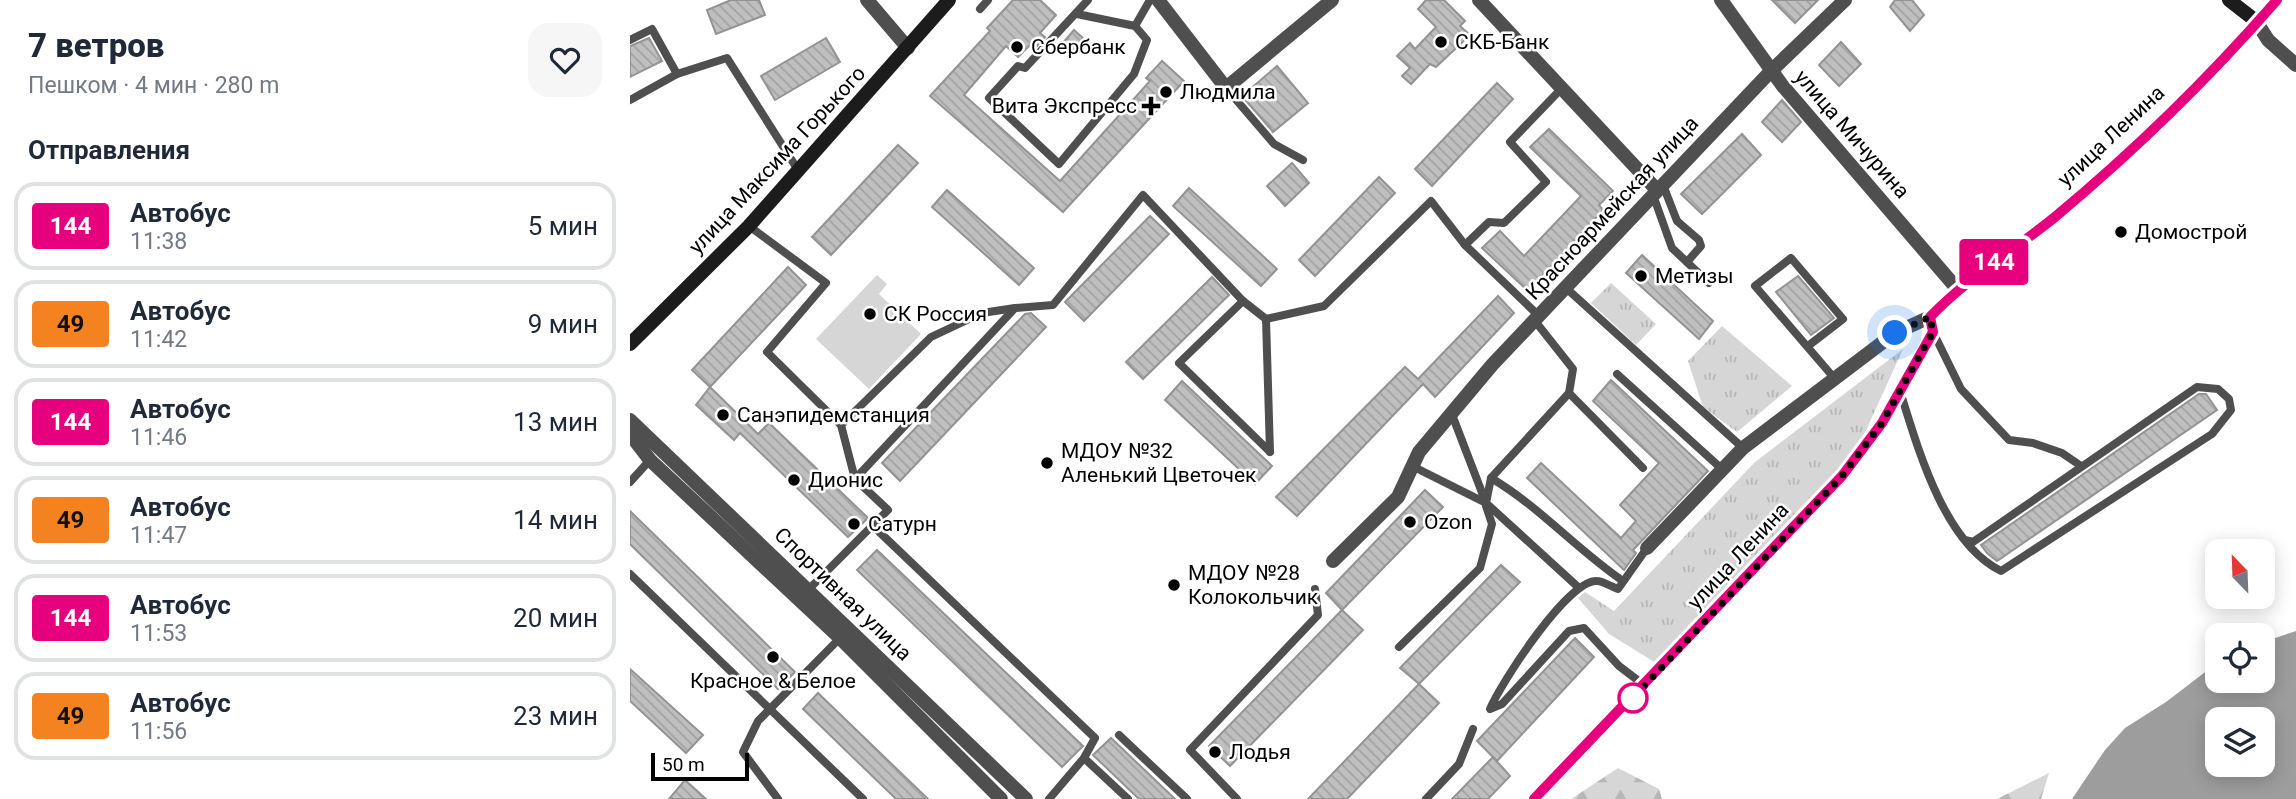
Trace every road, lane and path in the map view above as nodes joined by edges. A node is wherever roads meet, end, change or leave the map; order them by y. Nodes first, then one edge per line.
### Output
1 (867, 0) edge
2 (949, 0) edge
3 (988, 0) edge
4 (1088, 0) edge
5 (1150, 0) edge
6 (1158, 0) edge
7 (1332, 0) edge
8 (1479, 0) edge
9 (1721, 0) edge
10 (1845, 0) edge
11 (2230, 0) edge
12 (2277, 0) edge
13 (980, 9) dead end
14 (1077, 14) junction
15 (2256, 21) junction
16 (1135, 26) junction
17 (630, 40) edge
18 (908, 48) junction
19 (2296, 65) edge
20 (1771, 71) junction
21 (677, 74) junction
22 (1226, 88) junction
23 (1562, 88) junction
24 (630, 100) edge
25 (1303, 160) dead end
26 (799, 170) junction
27 (1658, 190) junction
28 (749, 226) junction
29 (1465, 245) junction
30 (1687, 262) junction
31 (1709, 283) dead end
32 (1566, 288) junction
33 (1959, 291) junction
34 (1243, 301) junction
35 (1015, 308) junction
36 (1930, 317) junction
37 (1266, 319) junction
38 (1537, 319) junction
39 (1933, 332) junction
40 (630, 344) edge
41 (1808, 346) junction
42 (1617, 374) dead end
43 (1835, 379) junction
44 (1900, 391) junction
45 (1569, 393) junction
46 (1451, 412) junction
47 (630, 420) edge
48 (841, 425) junction
49 (630, 434) edge
50 (1743, 448) junction
51 (1415, 459) junction
52 (650, 460) junction
53 (2081, 466) junction
54 (1643, 468) dead end
55 (1723, 470) junction
56 (1491, 478) junction
57 (855, 479) junction
58 (630, 482) edge
59 (1486, 503) junction
60 (872, 525) junction
61 (1965, 540) junction
62 (1647, 548) joint
63 (1333, 561) dead end
64 (630, 574) edge
65 (1623, 581) junction
66 (1578, 587) junction
67 (809, 589) junction
68 (1315, 589) dead end
69 (840, 638) junction
70 (1399, 647) dead end
71 (1645, 686) junction
72 (769, 710) junction
73 (1473, 729) dead end
74 (1119, 735) dead end
75 (1084, 758) junction
76 (778, 799) edge
77 (863, 799) edge
78 (1001, 799) edge
79 (1026, 799) edge
80 (1049, 799) edge
81 (1128, 799) edge
82 (1188, 799) edge
83 (1237, 799) edge
84 (1426, 799) edge
85 (1534, 799) edge

1 - 18 street
2 - 18 street, улица Максима Горького
3 - 13 lane
4 - 14 lane
5 - 16 lane
6 - 22 street
7 - 22 street
8 - 23 street
9 - 20 street, улица Мичурина
10 - 20 street, Красноармейская улица
11 - 15 street
12 - 15 street, улица Ленина
14 - 16 lane
14 - 16 lane
15 - 19 street
15 - 33 street, улица Ленина
17 - 21 lane
18 - 26 street, улица Максима Горького
20 - 27 street, Красноармейская улица
20 - 33 street, улица Мичурина
21 - 24 lane
21 - 26 lane
22 - 25 lane
23 - 27 street
23 - 29 lane
26 - 28 street, улица Максима Горького
27 - 30 lane
27 - 30 lane
27 - 32 street, Красноармейская улица
28 - 40 street, улица Максима Горького
28 - 48 lane
29 - 37 lane
29 - 38 lane
30 - 31 lane
32 - 38 street, Красноармейская улица
32 - 50 lane
33 - 36 street, улица Ленина
34 - 35 lane
34 - 37 lane
34 - 37 lane
35 - 48 lane
35 - 57 lane
36 - 39 street
36 - 43 street, улица Ленина
38 - 45 lane
38 - 46 street, Красноармейская улица
39 - 44 street, улица Ленина
39 - 53 lane
41 - 41 lane
41 - 43 lane
42 - 55 lane
43 - 50 street, улица Ленина
44 - 61 lane
44 - 71 street, улица Ленина
45 - 54 lane
45 - 56 lane
46 - 51 street, Красноармейская улица
46 - 59 lane
47 - 67 street, Спортивная улица
48 - 57 lane
49 - 52 street, Спортивная улица
50 - 55 street, улица Ленина
51 - 59 lane
51 - 63 street, Красноармейская улица
52 - 58 lane
52 - 69 street, Спортивная улица
53 - 61 lane
53 - 61 lane
55 - 62 street, улица Ленина
56 - 59 lane
56 - 65 lane
57 - 60 lane
59 - 66 lane
59 - 70 lane
60 - 67 lane
60 - 75 lane
62 - 65 lane
64 - 72 lane
65 - 66 lane
66 - 71 lane
67 - 79 street, Спортивная улица
68 - 83 lane
69 - 72 lane
69 - 78 street, Спортивная улица
71 - 85 street, улица Ленина
72 - 76 lane
72 - 77 lane
73 - 84 lane
74 - 82 lane
75 - 80 lane
75 - 81 lane

